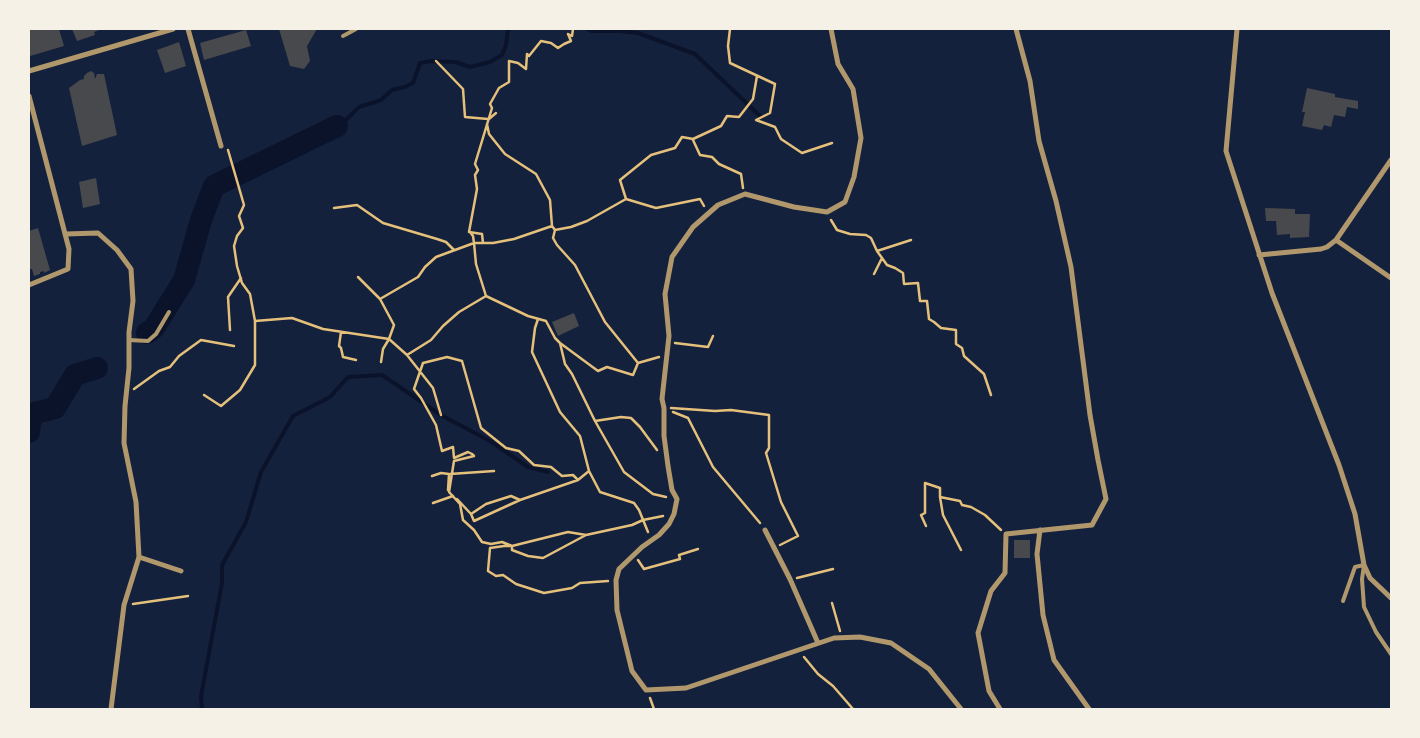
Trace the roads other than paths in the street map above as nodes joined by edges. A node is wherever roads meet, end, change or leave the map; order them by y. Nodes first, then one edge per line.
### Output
1 (174, 29) edge
2 (188, 29) edge
3 (356, 29) edge
4 (831, 29) edge
5 (1016, 29) edge
6 (1237, 29) edge
7 (343, 36) dead end
8 (29, 71) edge
9 (29, 96) edge
10 (221, 146) dead end
11 (1391, 160) edge
12 (66, 234) junction
13 (1336, 240) junction
14 (1259, 255) junction
15 (1391, 278) edge
16 (29, 285) edge
17 (169, 312) dead end
18 (129, 340) junction
19 (765, 530) road end
20 (1040, 530) junction
21 (139, 557) junction
22 (1364, 565) junction
23 (181, 571) dead end
24 (1391, 598) edge
25 (1344, 601) dead end
26 (818, 643) junction
27 (1391, 654) edge
28 (111, 709) edge
29 (961, 709) edge
30 (1000, 709) edge
31 (1088, 709) edge

1 - 8 street
2 - 10 street
3 - 7 lane
4 - 26 street
5 - 20 street
6 - 14 street
9 - 12 street
11 - 13 street
12 - 16 street
12 - 18 street
13 - 14 street
13 - 15 street
14 - 22 street
17 - 18 lane
18 - 21 street
19 - 26 street
20 - 30 street
20 - 31 street
21 - 23 street
21 - 28 street
22 - 24 street
22 - 25 lane
22 - 27 lane
26 - 29 street

